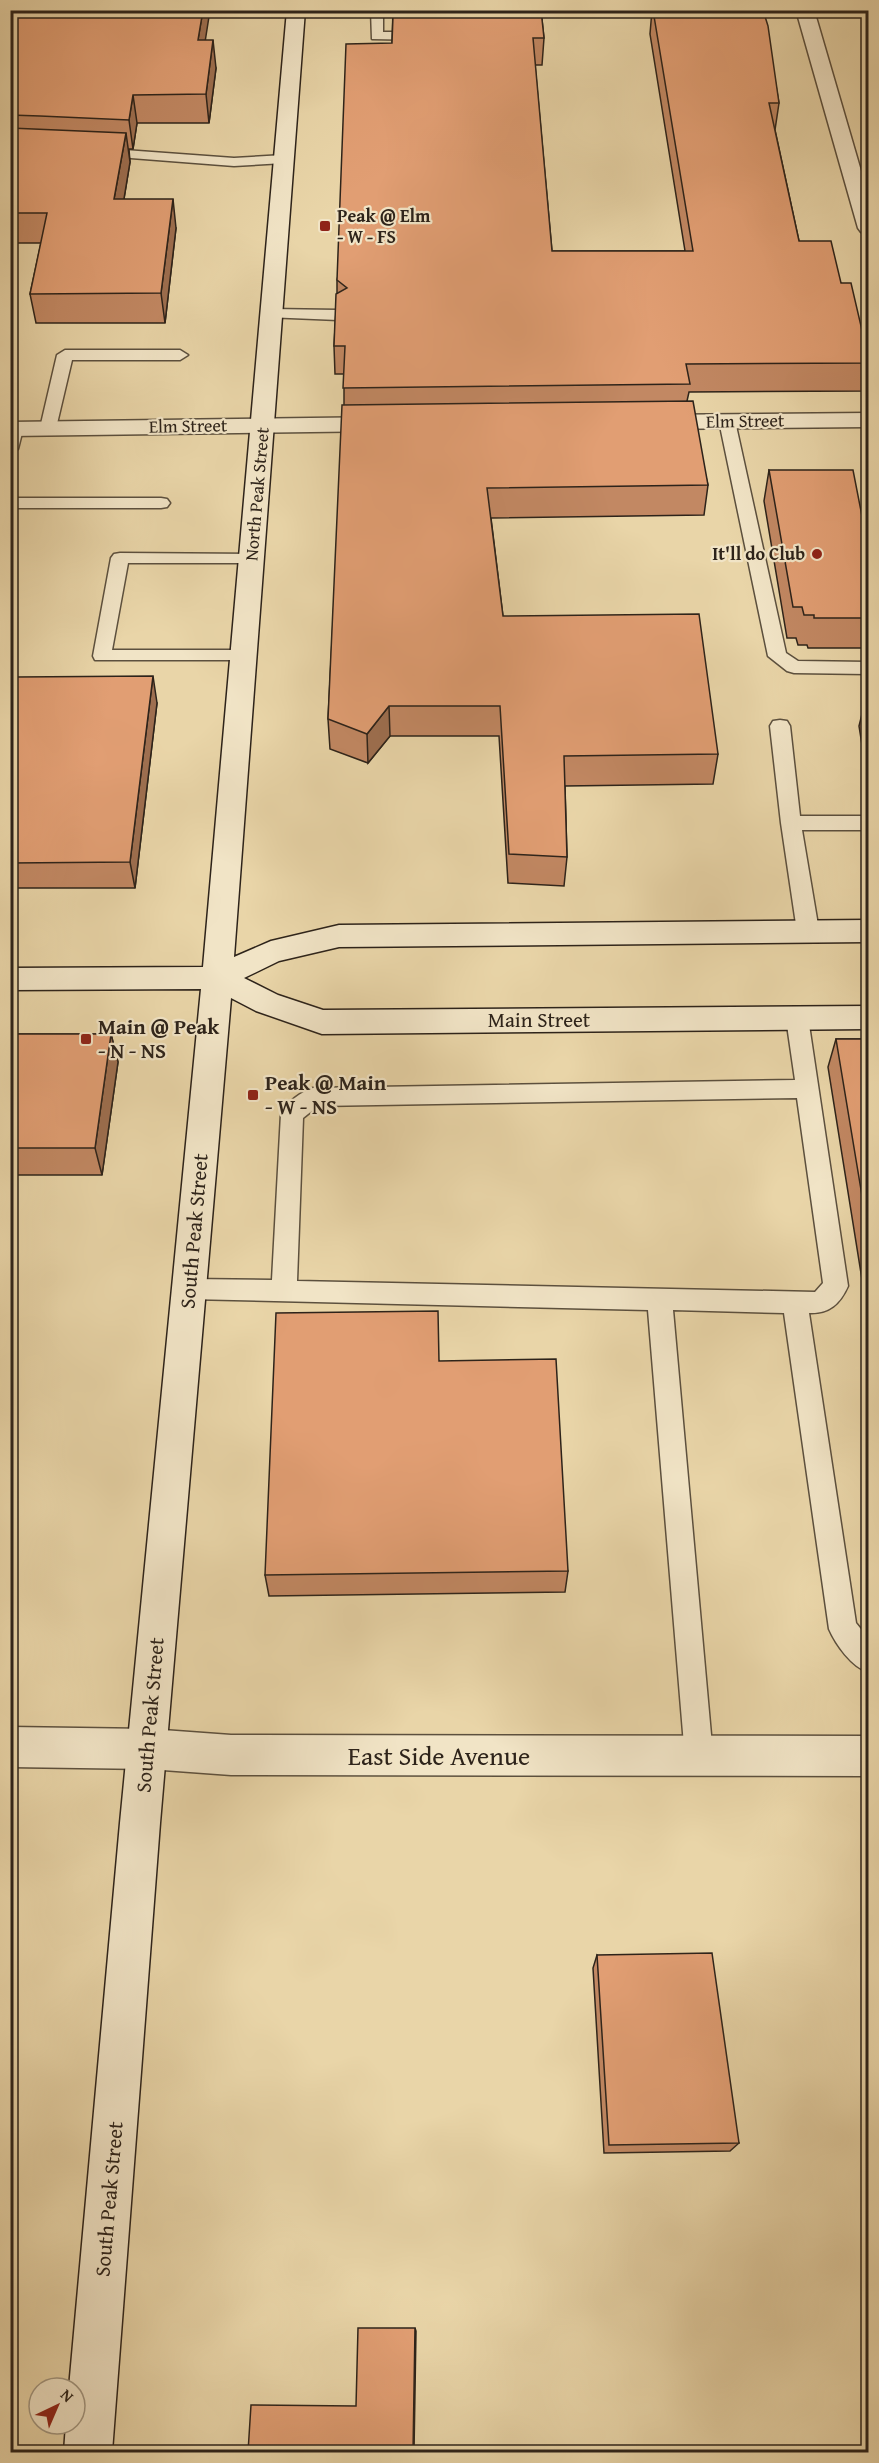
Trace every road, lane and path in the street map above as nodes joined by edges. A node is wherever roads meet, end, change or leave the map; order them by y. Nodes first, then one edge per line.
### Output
1 (296, 10) edge
2 (377, 10) edge
3 (805, 10) edge
4 (434, 36) edge
5 (83, 151) edge
6 (284, 159) junction
7 (868, 228) edge
8 (271, 315) junction
9 (338, 315) edge
10 (180, 355) dead end
11 (868, 420) edge
12 (633, 422) edge
13 (727, 422) junction
14 (411, 424) edge
15 (262, 425) junction
16 (48, 428) junction
17 (12, 436) edge
18 (10, 503) edge
19 (161, 503) dead end
20 (252, 558) junction
21 (244, 656) junction
22 (868, 668) edge
23 (780, 726) dead end
24 (791, 823) junction
25 (868, 823) edge
26 (808, 931) junction
27 (868, 931) edge
28 (218, 978) junction
29 (10, 979) edge
30 (797, 1018) junction
31 (868, 1018) edge
32 (808, 1089) junction
33 (189, 1289) junction
34 (284, 1291) junction
35 (660, 1300) junction
36 (795, 1303) junction
37 (868, 1659) edge
38 (10, 1747) edge
39 (148, 1749) junction
40 (868, 1756) edge
41 (699, 1757) junction
42 (88, 2452) edge

1 - 6 main road, North Peak Street
2 - 4 lane
3 - 7 main road
5 - 6 lane
6 - 8 main road, North Peak Street
8 - 9 lane
8 - 15 main road, North Peak Street
10 - 16 lane
11 - 13 main road, Elm Street
12 - 13 main road, Elm Street
13 - 22 lane
14 - 15 main road, Elm Street
15 - 16 main road, Elm Street
15 - 20 main road, North Peak Street
16 - 17 main road, Elm Street
18 - 19 lane
20 - 21 main road, North Peak Street
20 - 21 lane
21 - 28 main road, North Peak Street
23 - 24 lane
24 - 25 lane
24 - 26 lane
26 - 27 main road, Main Street
26 - 28 main road, Main Street
28 - 29 main road, Main Street
28 - 30 main road, Main Street
28 - 33 main road, South Peak Street
30 - 31 main road, Main Street
30 - 32 lane
32 - 34 lane
32 - 36 lane
33 - 34 lane
33 - 39 main road, South Peak Street
34 - 35 lane
35 - 36 lane
35 - 41 lane
36 - 37 lane
38 - 39 main road, East Side Avenue
39 - 41 main road, East Side Avenue
39 - 42 main road, South Peak Street
40 - 41 main road, East Side Avenue

